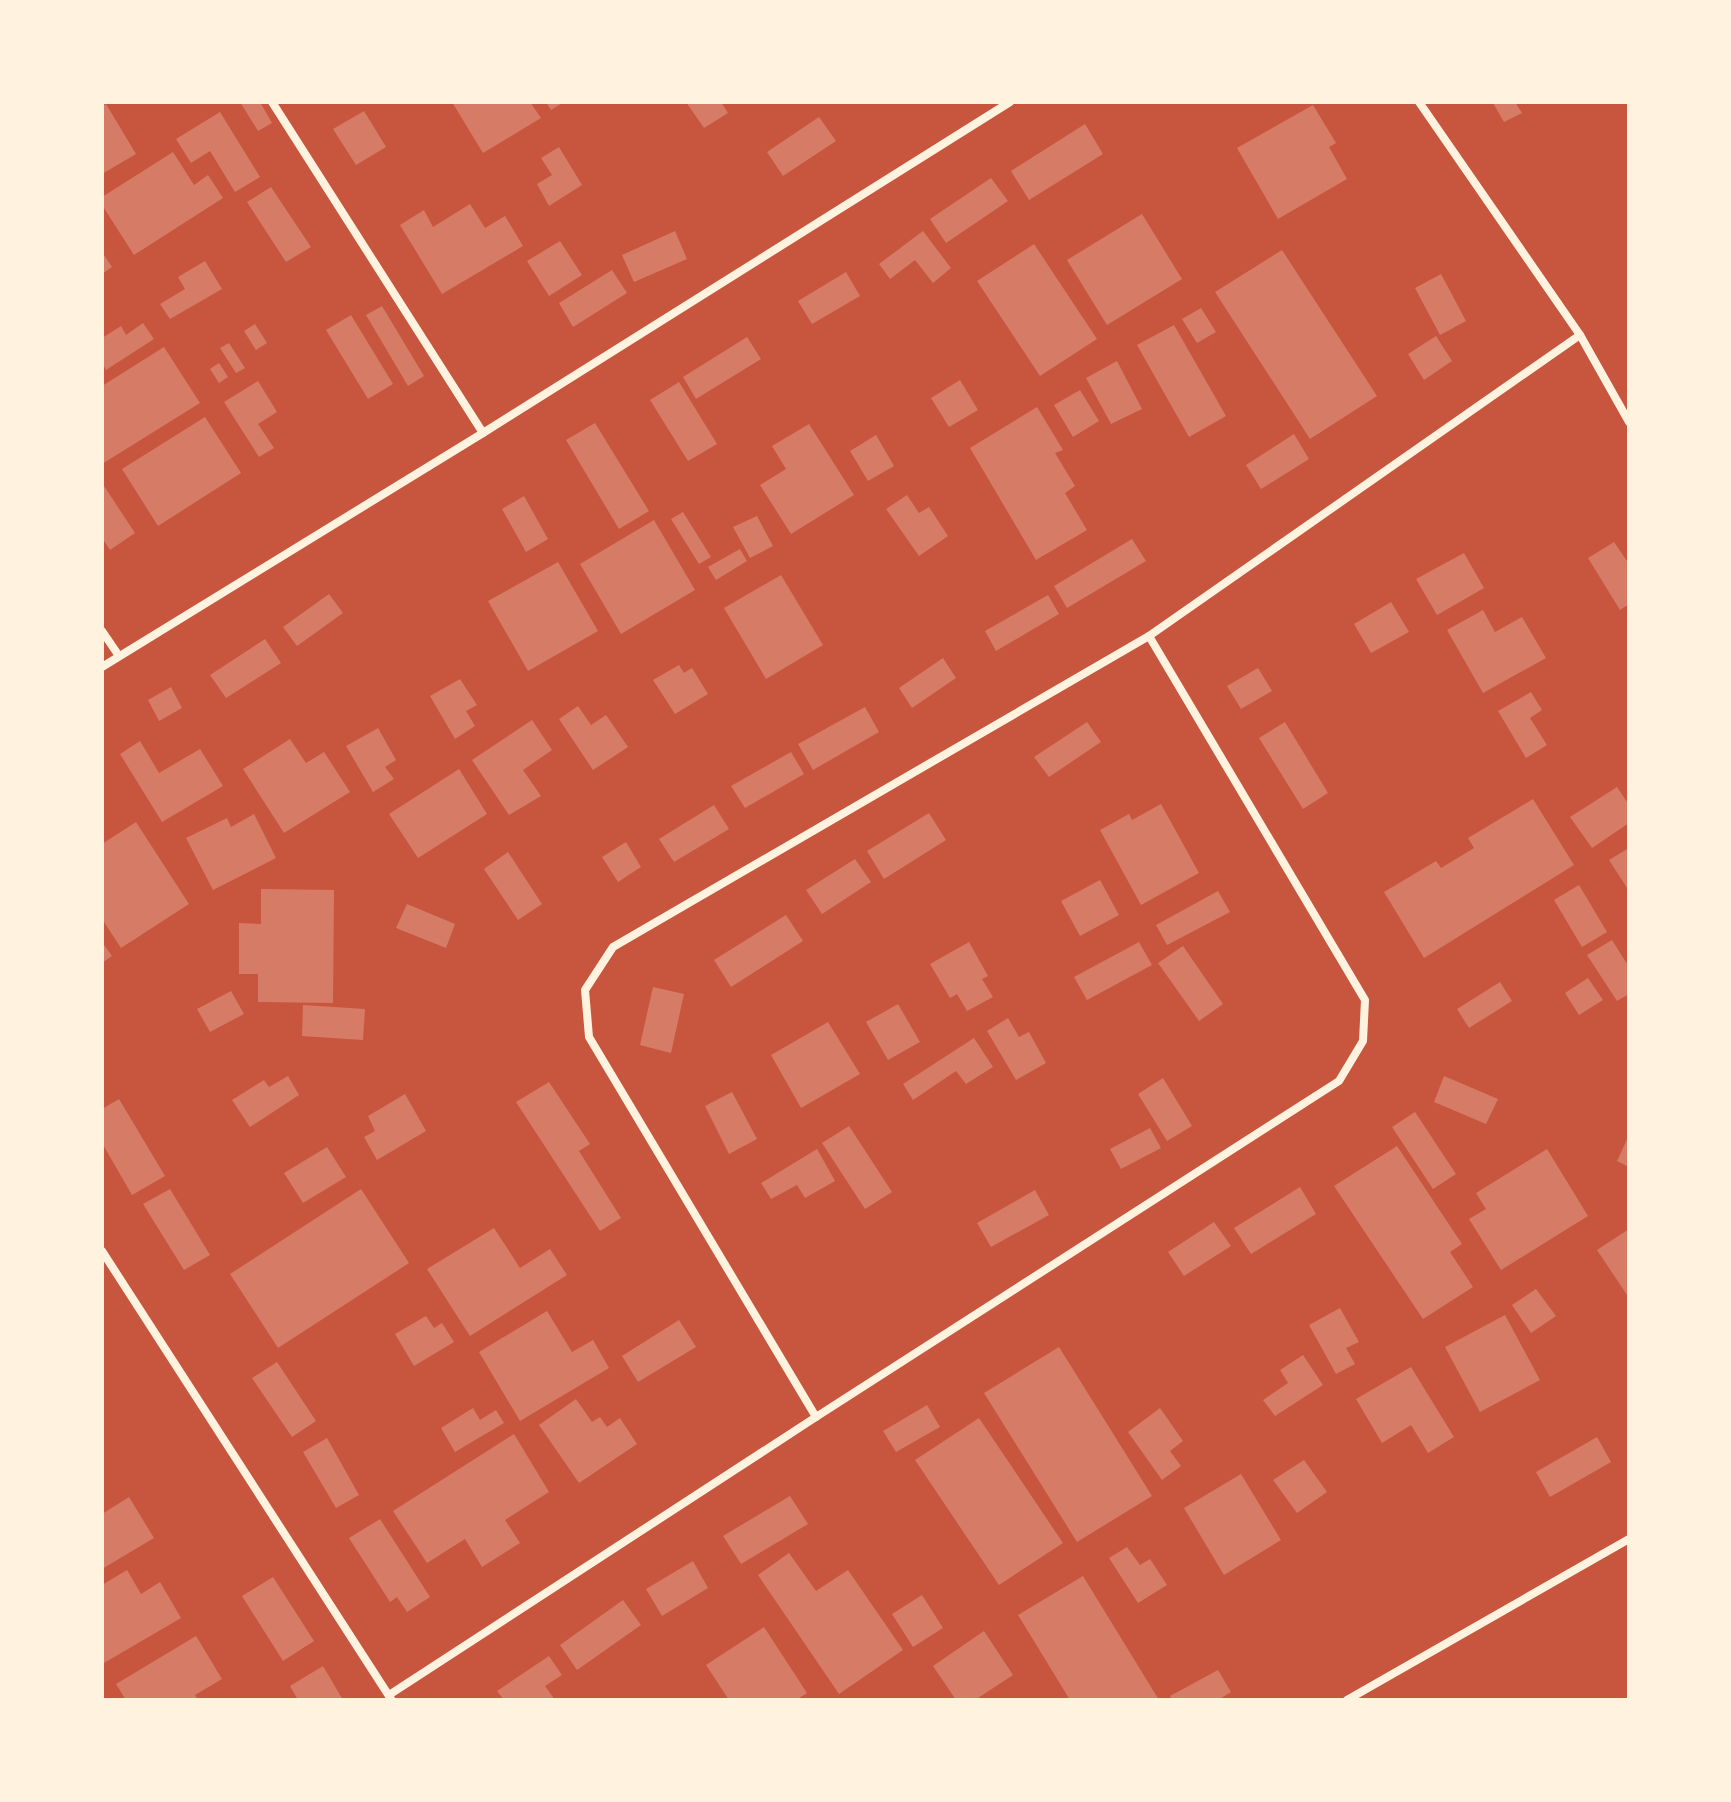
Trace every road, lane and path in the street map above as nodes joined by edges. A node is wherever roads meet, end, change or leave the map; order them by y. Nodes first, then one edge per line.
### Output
1 (272, 102) edge
2 (1010, 102) edge
3 (1419, 102) edge
4 (1580, 335) junction
5 (1629, 422) edge
6 (483, 433) junction
7 (102, 631) edge
8 (1149, 636) junction
9 (119, 656) junction
10 (102, 667) edge
11 (102, 1251) edge
12 (816, 1417) junction
13 (1629, 1539) edge
14 (390, 1698) edge
15 (1347, 1700) edge

1 - 6 street
2 - 6 street
3 - 4 street
4 - 5 street
4 - 8 street
6 - 9 street
7 - 9 street
8 - 12 street
8 - 12 street
9 - 10 street
11 - 14 street
12 - 14 street
13 - 15 street

